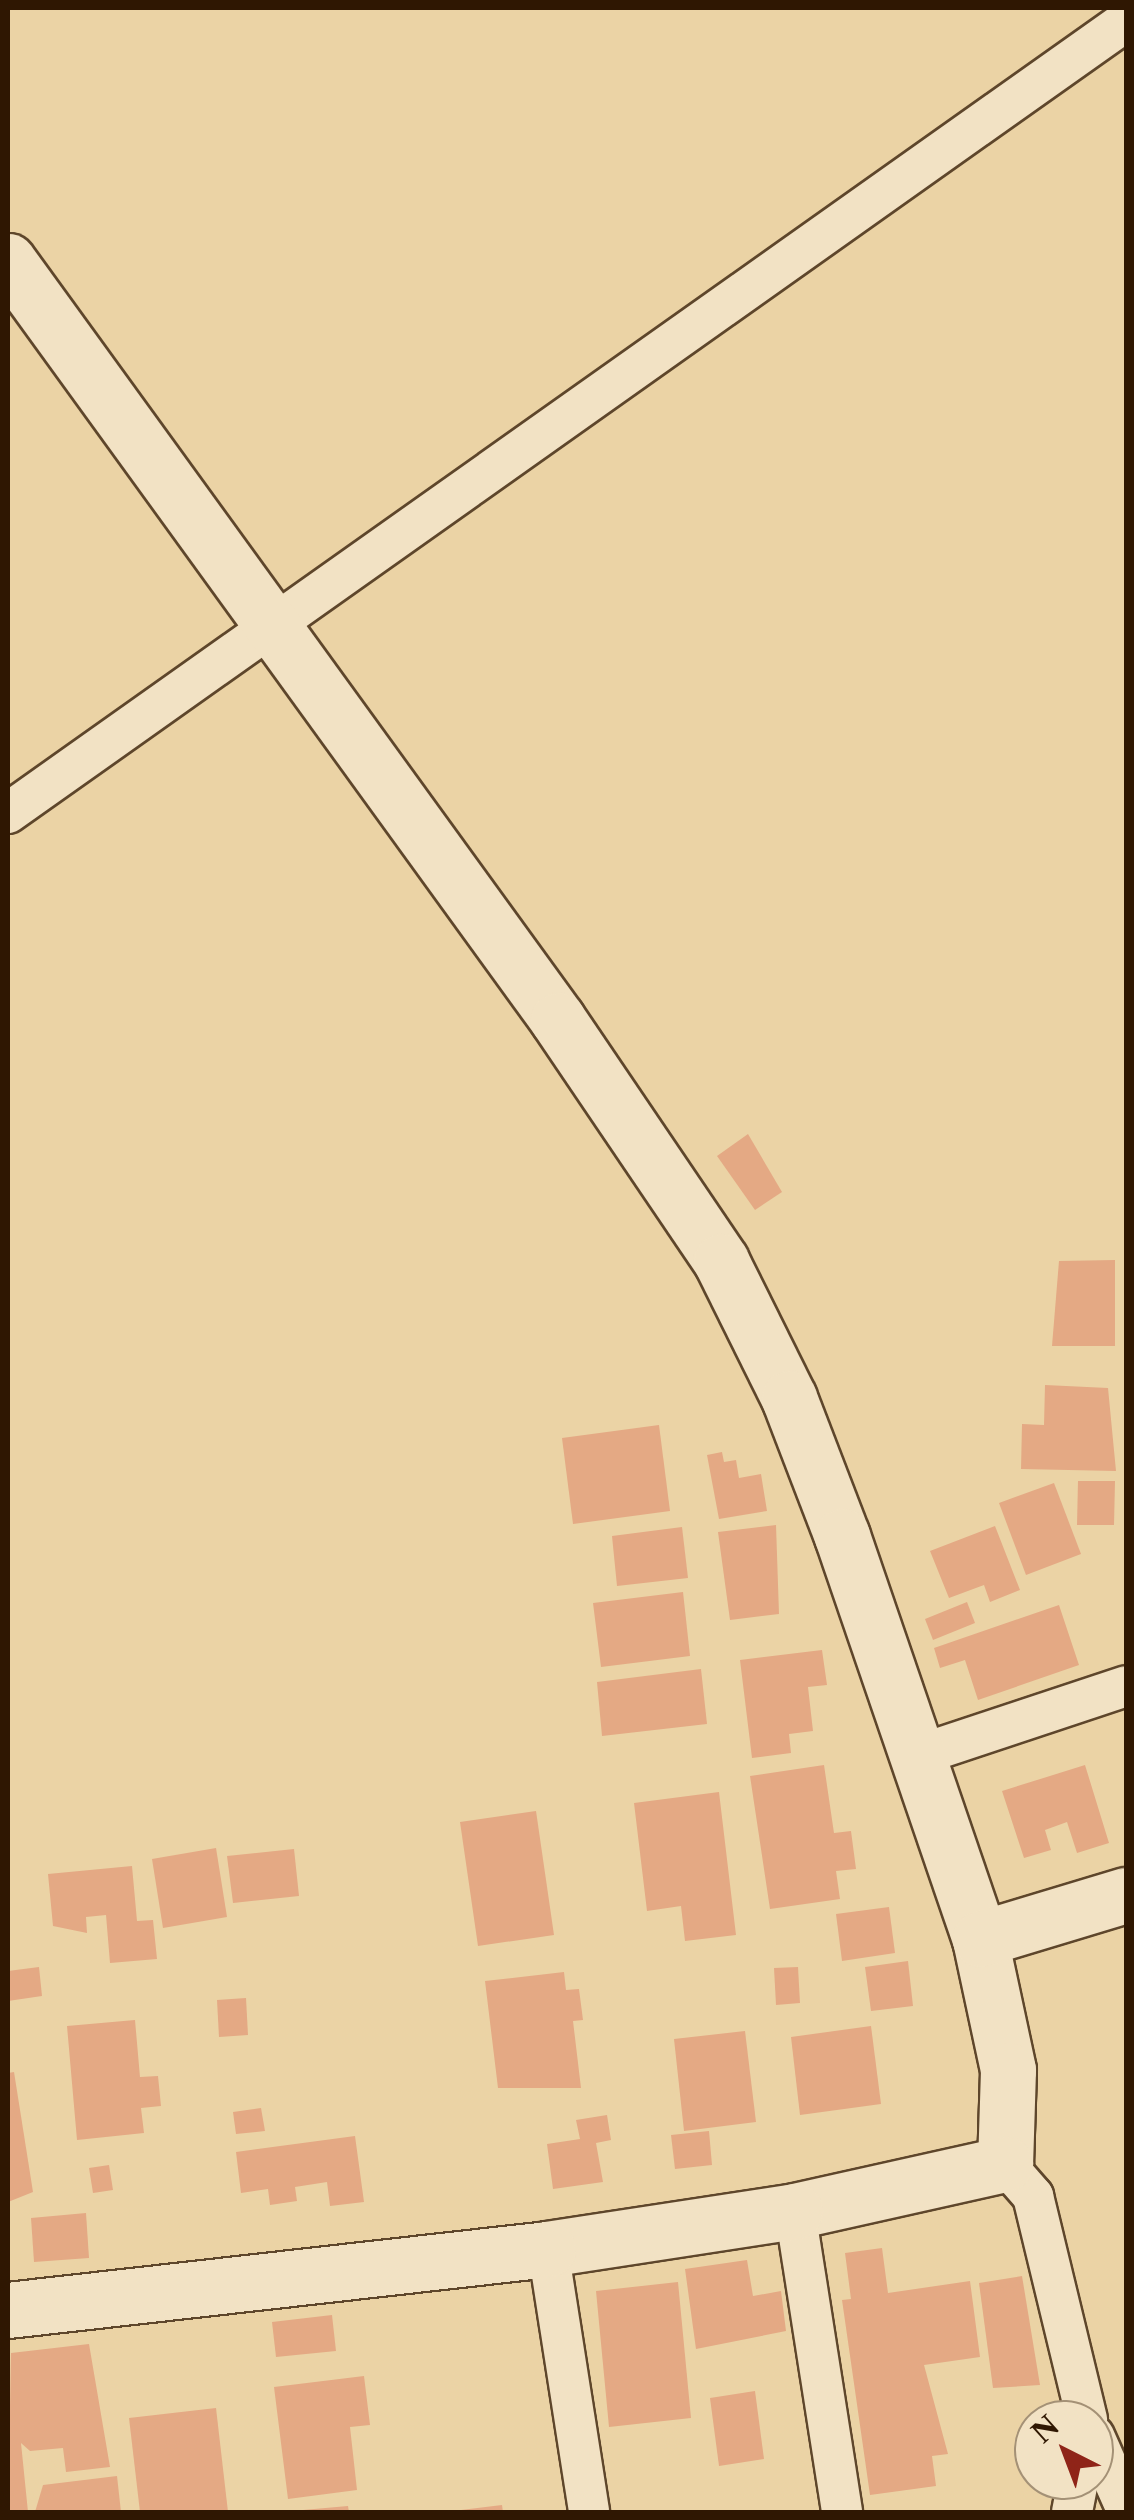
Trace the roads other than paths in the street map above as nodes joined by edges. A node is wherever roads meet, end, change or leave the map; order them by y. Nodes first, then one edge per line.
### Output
1 (1126, 21) edge
2 (8, 261) edge
3 (269, 632) junction
4 (8, 813) edge
5 (1126, 1686) edge
6 (920, 1756) junction
7 (1126, 1895) edge
8 (980, 1939) junction
9 (1005, 2164) junction
10 (795, 2211) junction
11 (548, 2249) junction
12 (8, 2310) edge
13 (1082, 2400) edge
14 (1114, 2481) edge
15 (1126, 2508) edge
16 (589, 2512) edge
17 (842, 2512) edge

1 - 3 street
2 - 3 street
3 - 4 street
3 - 6 street
5 - 6 street
6 - 8 street
7 - 8 street
8 - 9 street
9 - 10 street
9 - 13 street
10 - 11 street
10 - 17 street
11 - 12 street
11 - 16 street
14 - 15 street

